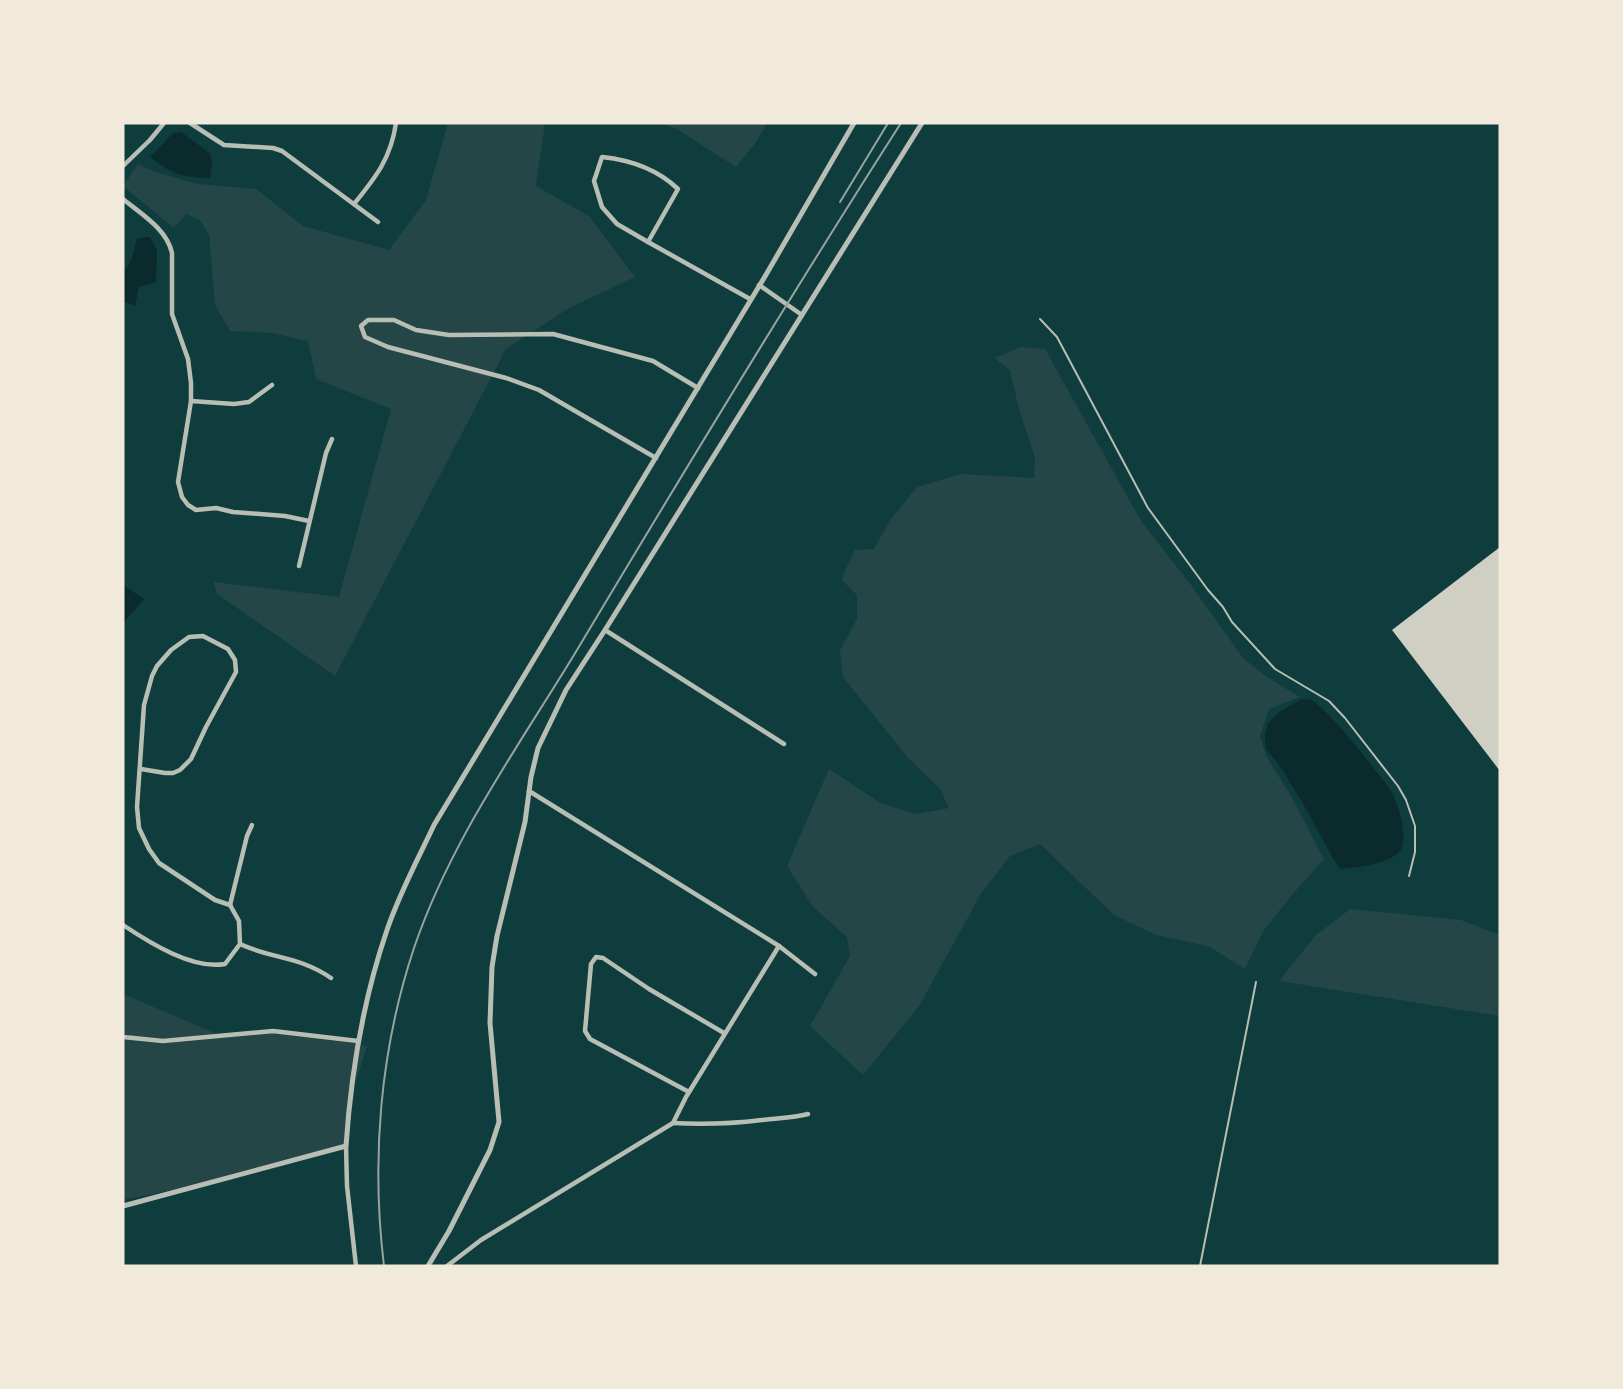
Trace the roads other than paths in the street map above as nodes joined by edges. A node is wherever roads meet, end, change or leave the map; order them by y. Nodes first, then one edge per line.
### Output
1 (164, 123) edge
2 (190, 123) edge
3 (396, 123) edge
4 (854, 123) edge
5 (922, 123) edge
6 (123, 166) edge
7 (123, 199) edge
8 (354, 204) junction
9 (378, 222) dead end
10 (648, 242) junction
11 (759, 285) junction
12 (750, 299) junction
13 (802, 315) junction
14 (1040, 319) dead end
15 (272, 385) dead end
16 (698, 388) junction
17 (191, 401) junction
18 (332, 440) dead end
19 (656, 458) junction
20 (309, 521) junction
21 (299, 566) dead end
22 (605, 630) junction
23 (784, 744) dead end
24 (141, 769) junction
25 (528, 791) junction
26 (252, 825) dead end
27 (1409, 876) dead end
28 (230, 905) junction
29 (123, 925) edge
30 (240, 944) junction
31 (779, 946) junction
32 (815, 974) dead end
33 (331, 978) dead end
34 (1256, 982) dead end
35 (724, 1033) junction
36 (123, 1037) edge
37 (358, 1041) junction
38 (688, 1092) junction
39 (808, 1114) dead end
40 (673, 1123) junction
41 (346, 1146) junction
42 (123, 1206) edge
43 (356, 1266) edge
44 (428, 1266) edge
45 (447, 1266) edge
46 (1200, 1266) edge

1 - 6 street
2 - 8 street
3 - 8 street
4 - 11 street
5 - 13 street
7 - 17 street
8 - 9 street
10 - 10 street
10 - 12 street
11 - 12 street
11 - 13 street
12 - 16 street
13 - 22 street
14 - 27 lane
15 - 17 street
16 - 19 street
16 - 19 street
17 - 20 street
18 - 20 street
19 - 37 street
20 - 21 street
22 - 23 street
22 - 25 street
24 - 24 street
24 - 28 street
25 - 31 street
25 - 44 street
26 - 28 street
28 - 30 street
29 - 30 street
30 - 33 street
31 - 32 street
31 - 35 street
34 - 46 lane
35 - 38 street
35 - 38 street
36 - 37 street
37 - 41 street
38 - 40 street
39 - 40 street
40 - 45 street
41 - 42 street
41 - 43 street

